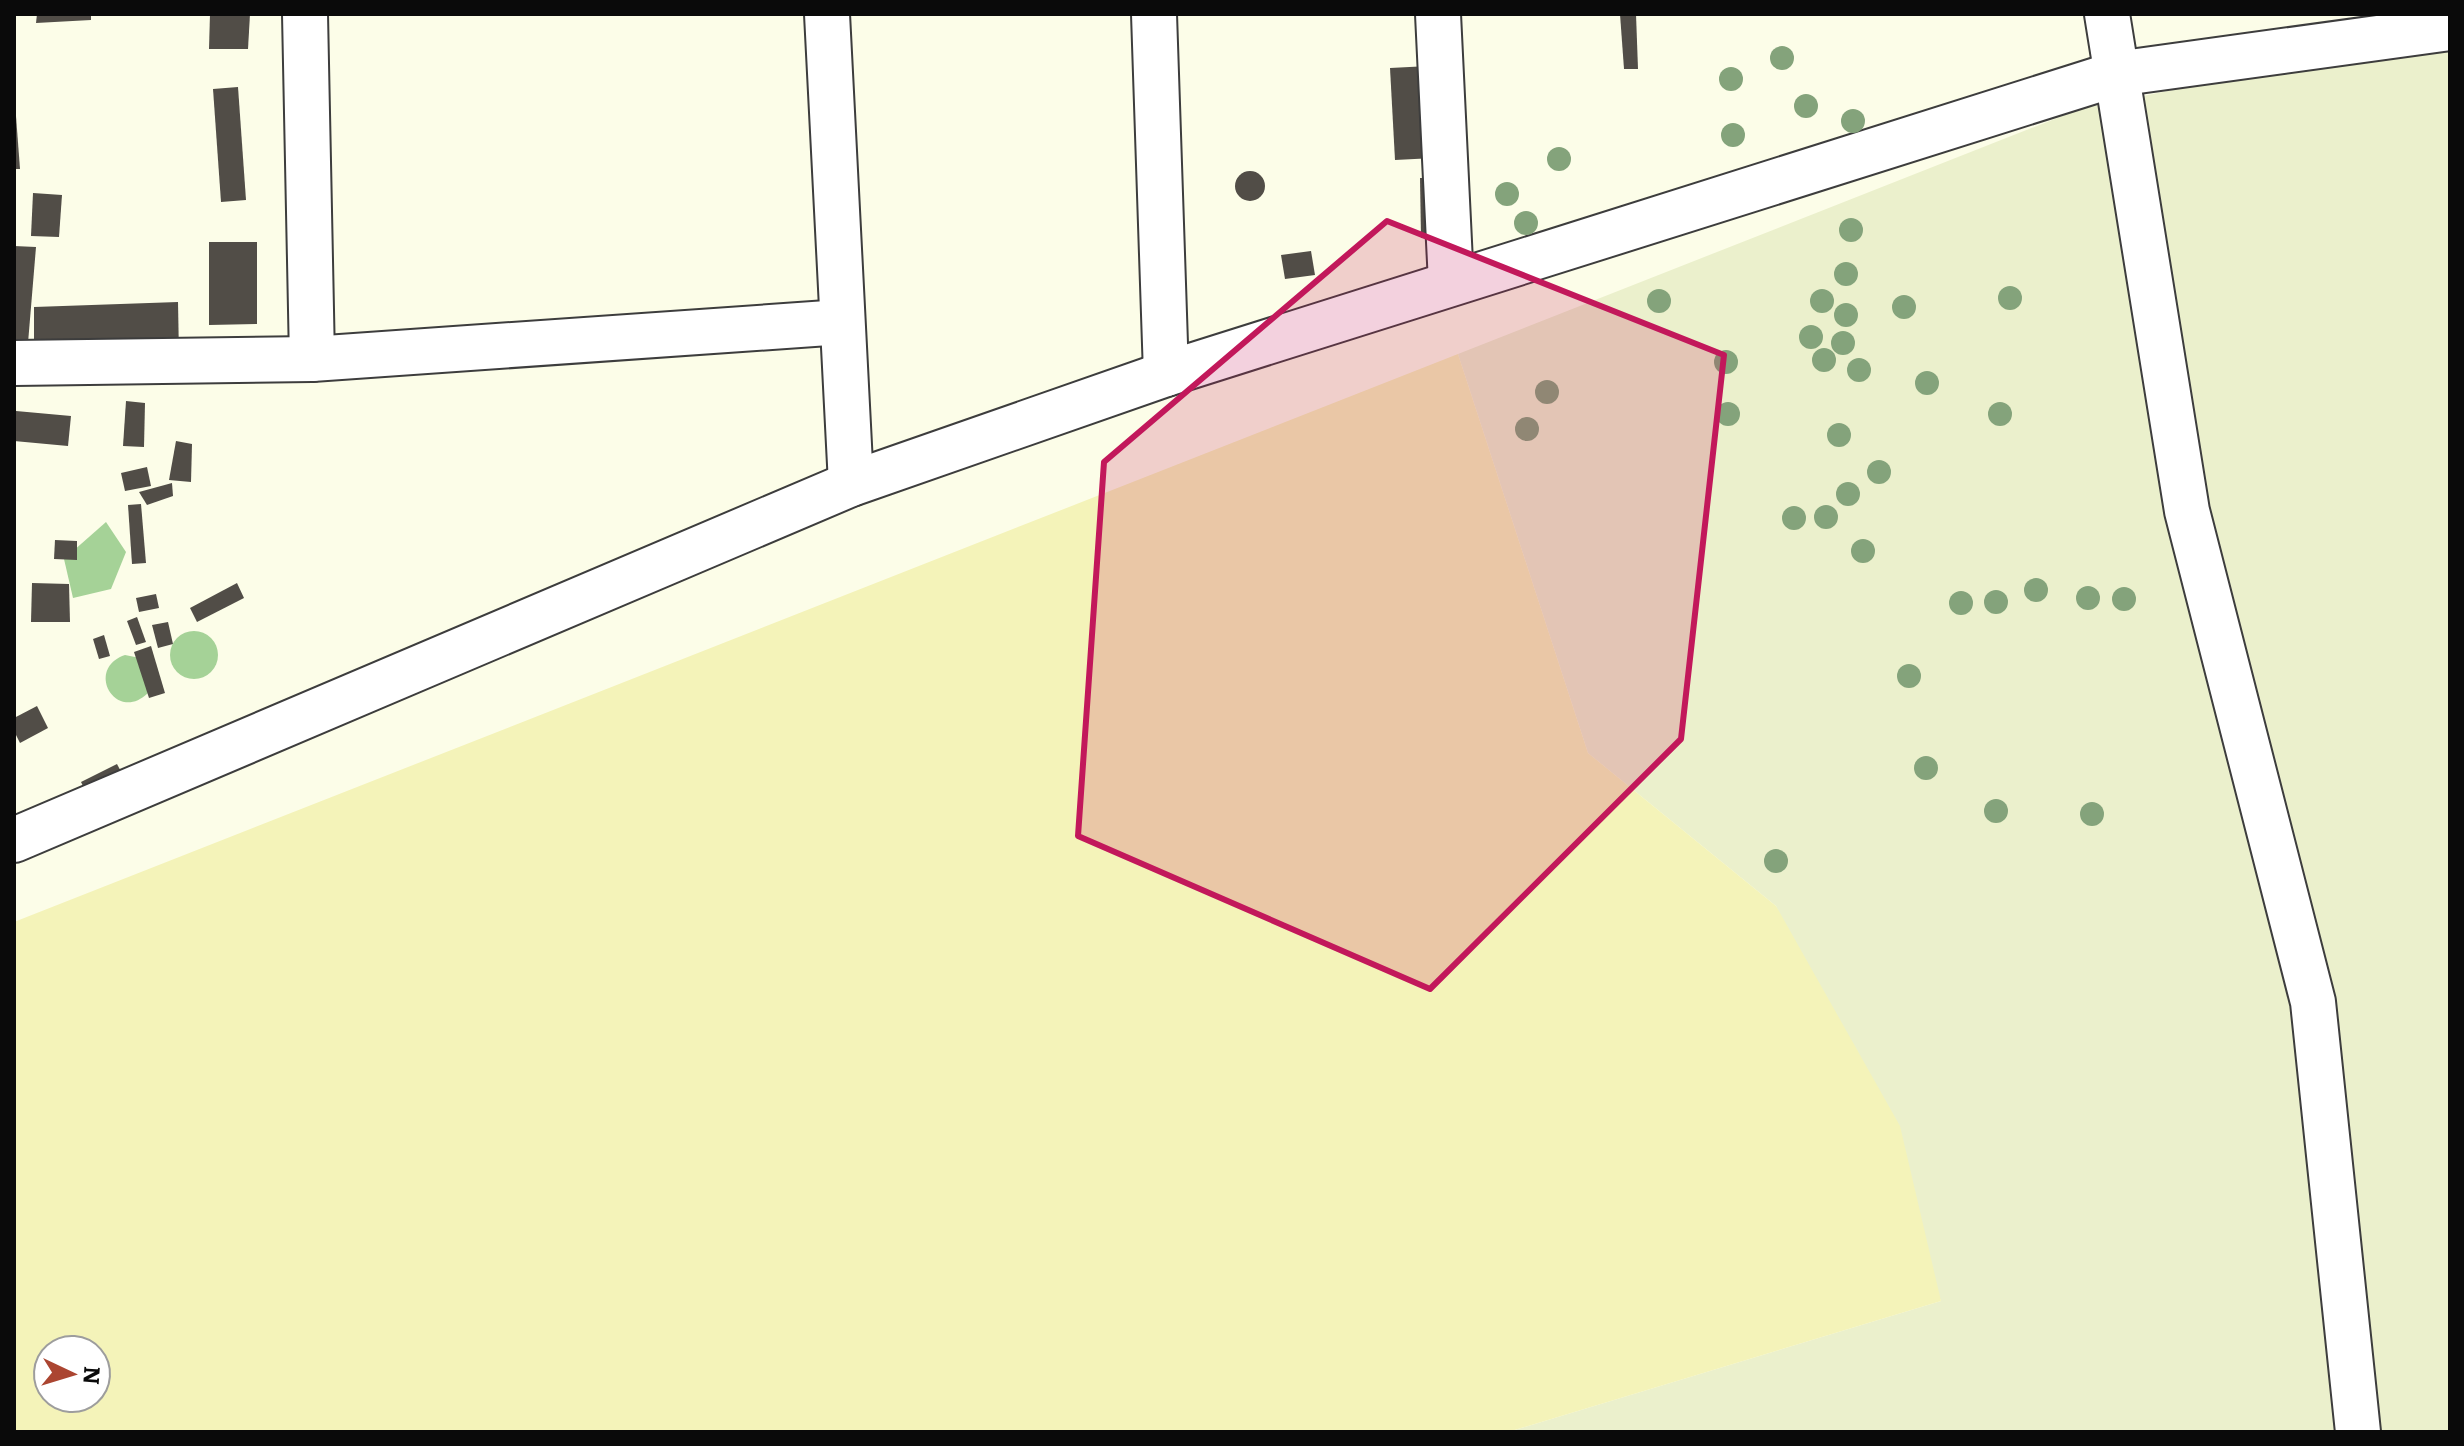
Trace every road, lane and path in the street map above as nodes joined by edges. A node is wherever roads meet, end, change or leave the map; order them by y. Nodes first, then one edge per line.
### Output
1 (305, 14) edge
2 (827, 14) edge
3 (1154, 14) edge
4 (1438, 14) edge
5 (2107, 14) edge
6 (2450, 28) edge
7 (2116, 74) junction
8 (1451, 283) junction
9 (842, 322) junction
10 (312, 359) junction
11 (14, 363) edge
12 (1166, 374) junction
13 (851, 484) junction
14 (14, 840) edge
15 (2358, 1432) edge

1 - 10 street
2 - 9 street
3 - 12 street
4 - 8 street
5 - 7 street
6 - 7 street
7 - 8 street
7 - 15 street
8 - 12 street
9 - 10 street
9 - 13 street
10 - 11 street
12 - 13 street
13 - 14 street

